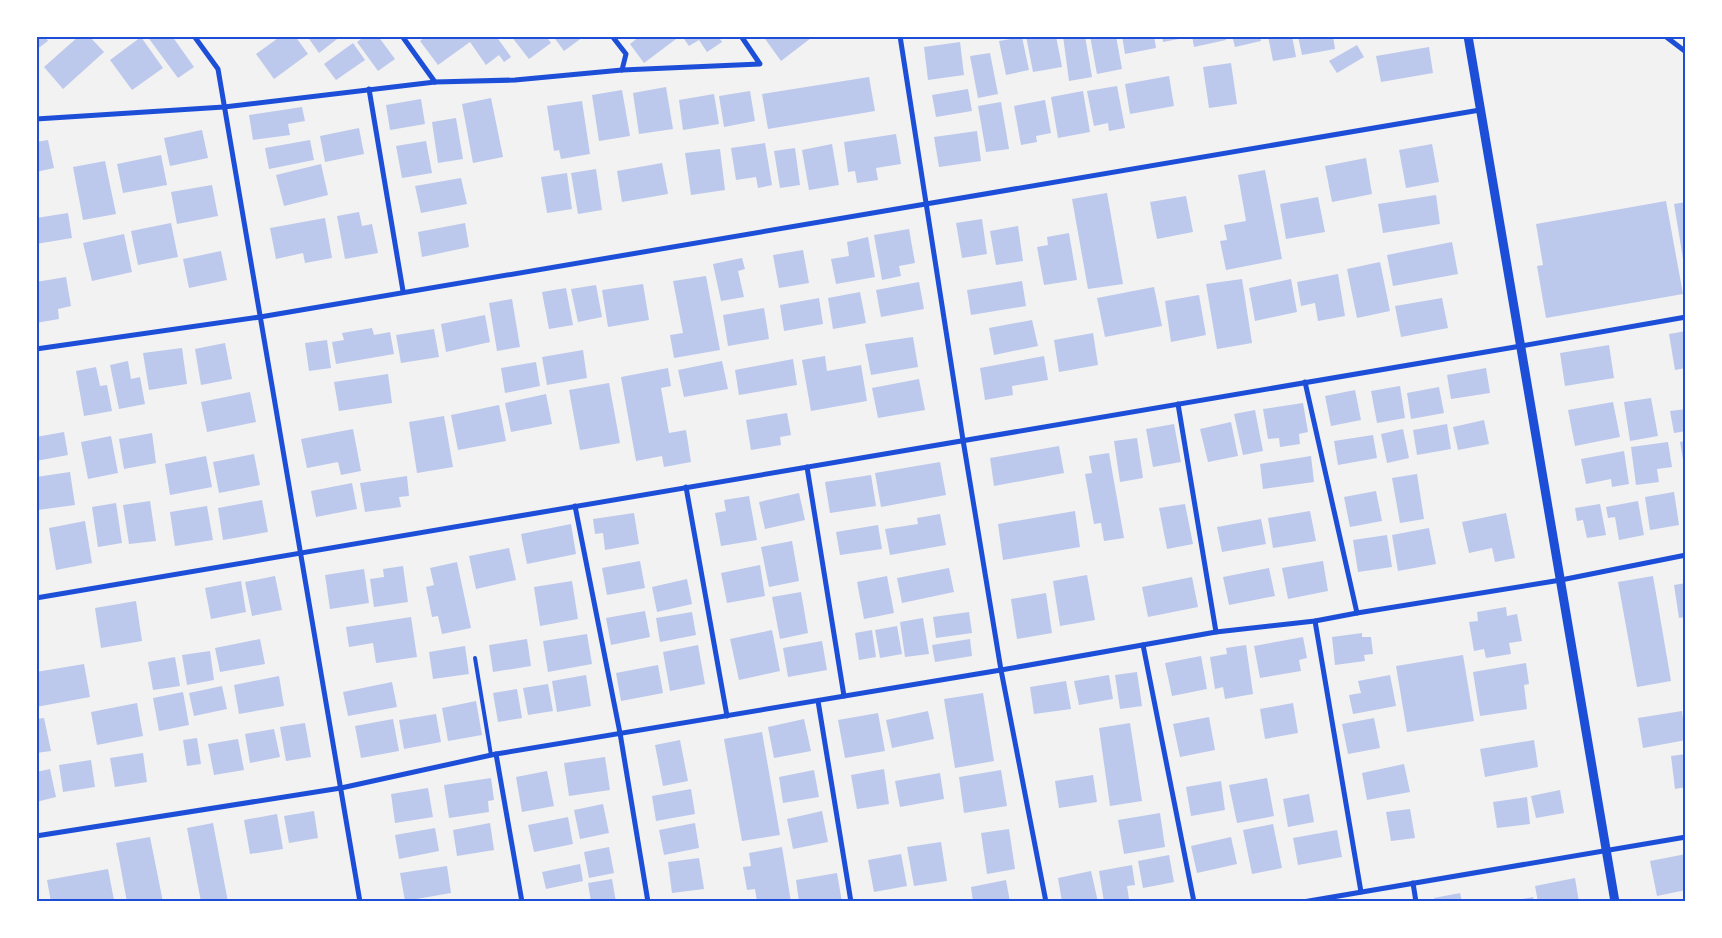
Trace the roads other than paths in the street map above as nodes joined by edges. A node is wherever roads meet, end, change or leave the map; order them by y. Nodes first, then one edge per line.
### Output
1 (194, 36) edge
2 (402, 36) edge
3 (612, 36) edge
4 (741, 36) edge
5 (900, 36) edge
6 (1468, 36) edge
7 (1665, 36) edge
8 (1686, 52) edge
9 (622, 70) junction
10 (435, 82) junction
11 (369, 89) junction
12 (224, 107) junction
13 (1480, 110) junction
14 (36, 119) edge
15 (927, 203) junction
16 (403, 292) junction
17 (260, 317) junction
18 (1686, 317) edge
19 (1521, 346) junction
20 (36, 349) edge
21 (1305, 382) junction
22 (1178, 404) junction
23 (963, 440) junction
24 (807, 467) junction
25 (686, 487) junction
26 (575, 506) junction
27 (301, 554) junction
28 (1686, 555) edge
29 (1561, 580) junction
30 (36, 598) edge
31 (1357, 612) junction
32 (1315, 621) junction
33 (1216, 632) junction
34 (1143, 645) junction
35 (475, 658) dead end
36 (1001, 670) junction
37 (844, 696) junction
38 (818, 701) junction
39 (727, 716) junction
40 (620, 733) junction
41 (494, 754) junction
42 (341, 788) junction
43 (36, 836) edge
44 (1686, 837) edge
45 (1606, 850) junction
46 (1413, 883) junction
47 (1361, 892) junction
48 (360, 902) edge
49 (522, 902) edge
50 (648, 902) edge
51 (851, 902) edge
52 (1046, 902) edge
53 (1194, 902) edge
54 (1304, 902) edge
55 (1416, 902) edge
56 (1615, 902) edge

1 - 12 street
2 - 10 street
3 - 9 street
4 - 9 street
5 - 15 street
6 - 13 street
7 - 8 street
9 - 10 street
10 - 11 street
11 - 12 street
11 - 16 street
12 - 14 street
12 - 17 street
13 - 15 street
13 - 19 street
15 - 16 street
15 - 23 street
16 - 17 street
17 - 20 street
17 - 27 street
18 - 19 street
19 - 21 street
19 - 29 street
21 - 22 street
21 - 31 street
22 - 23 street
22 - 33 street
23 - 24 street
23 - 36 street
24 - 25 street
24 - 37 street
25 - 26 street
25 - 39 street
26 - 27 street
26 - 40 street
27 - 30 street
27 - 42 street
28 - 29 street
29 - 31 street
29 - 45 street
31 - 32 street
32 - 33 street
32 - 47 street
33 - 34 street
34 - 36 street
34 - 53 street
35 - 41 lane
36 - 37 street
36 - 52 street
37 - 38 street
38 - 39 street
38 - 51 street
39 - 40 street
40 - 41 street
40 - 50 street
41 - 42 street
41 - 49 street
42 - 43 street
42 - 48 street
44 - 45 street
45 - 46 street
45 - 56 street
46 - 47 street
46 - 55 street
47 - 54 street

